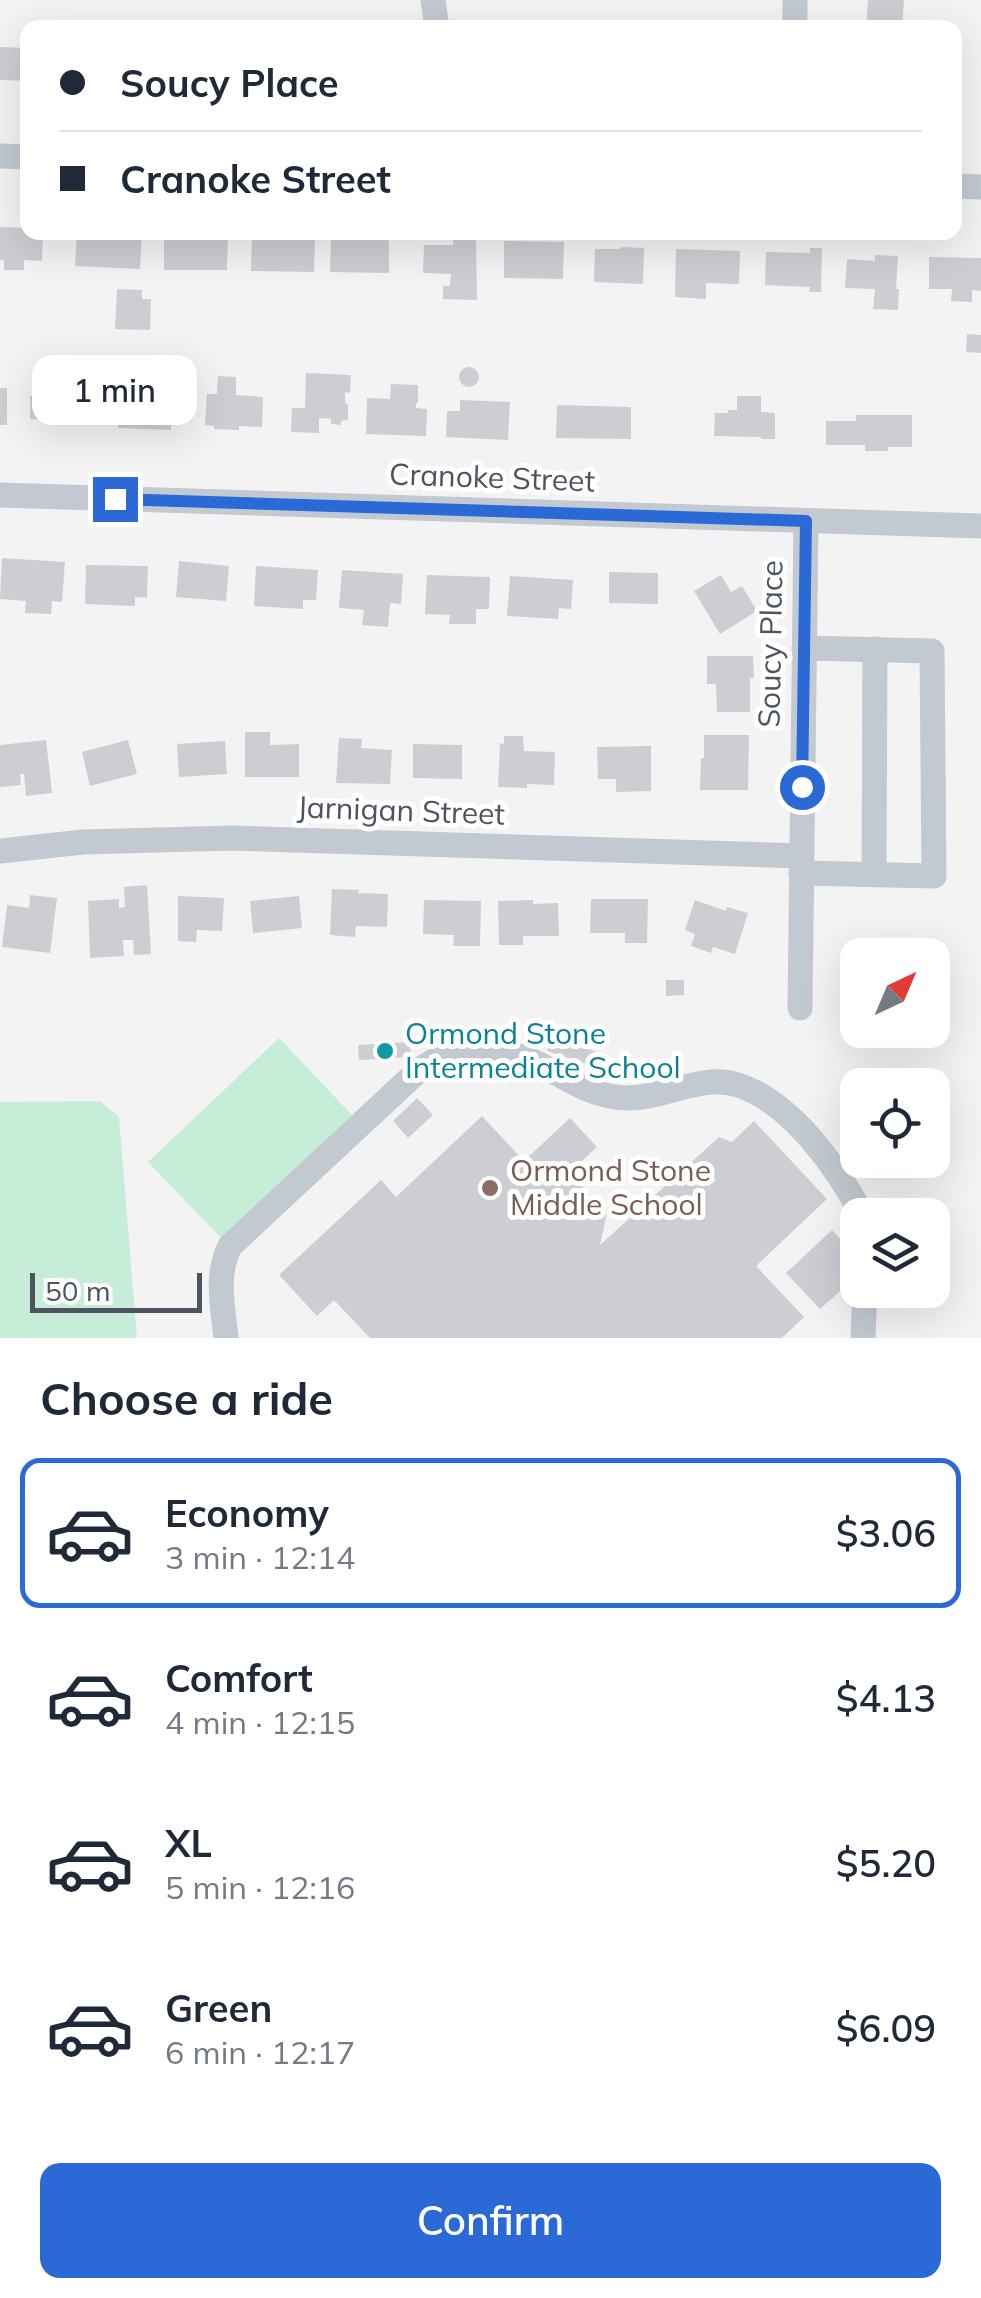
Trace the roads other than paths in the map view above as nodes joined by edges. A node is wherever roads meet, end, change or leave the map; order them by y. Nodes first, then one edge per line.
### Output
1 (0, 495) edge
2 (806, 521) junction
3 (981, 526) edge
4 (804, 648) junction
5 (875, 649) junction
6 (0, 851) edge
7 (801, 864) junction
8 (874, 874) junction
9 (800, 1008) dead end
10 (853, 1198) edge
11 (865, 1308) edge
12 (226, 1338) edge
13 (864, 1338) edge

1 - 2 street, Cranoke Street
2 - 3 street, Cranoke Street
2 - 4 street, Soucy Place
4 - 5 street
4 - 7 street, Soucy Place
5 - 8 street
5 - 8 street, Jarnigan Street
6 - 7 street, Jarnigan Street
7 - 8 street, Jarnigan Street
7 - 9 street, Soucy Place
10 - 12 street
11 - 13 street

